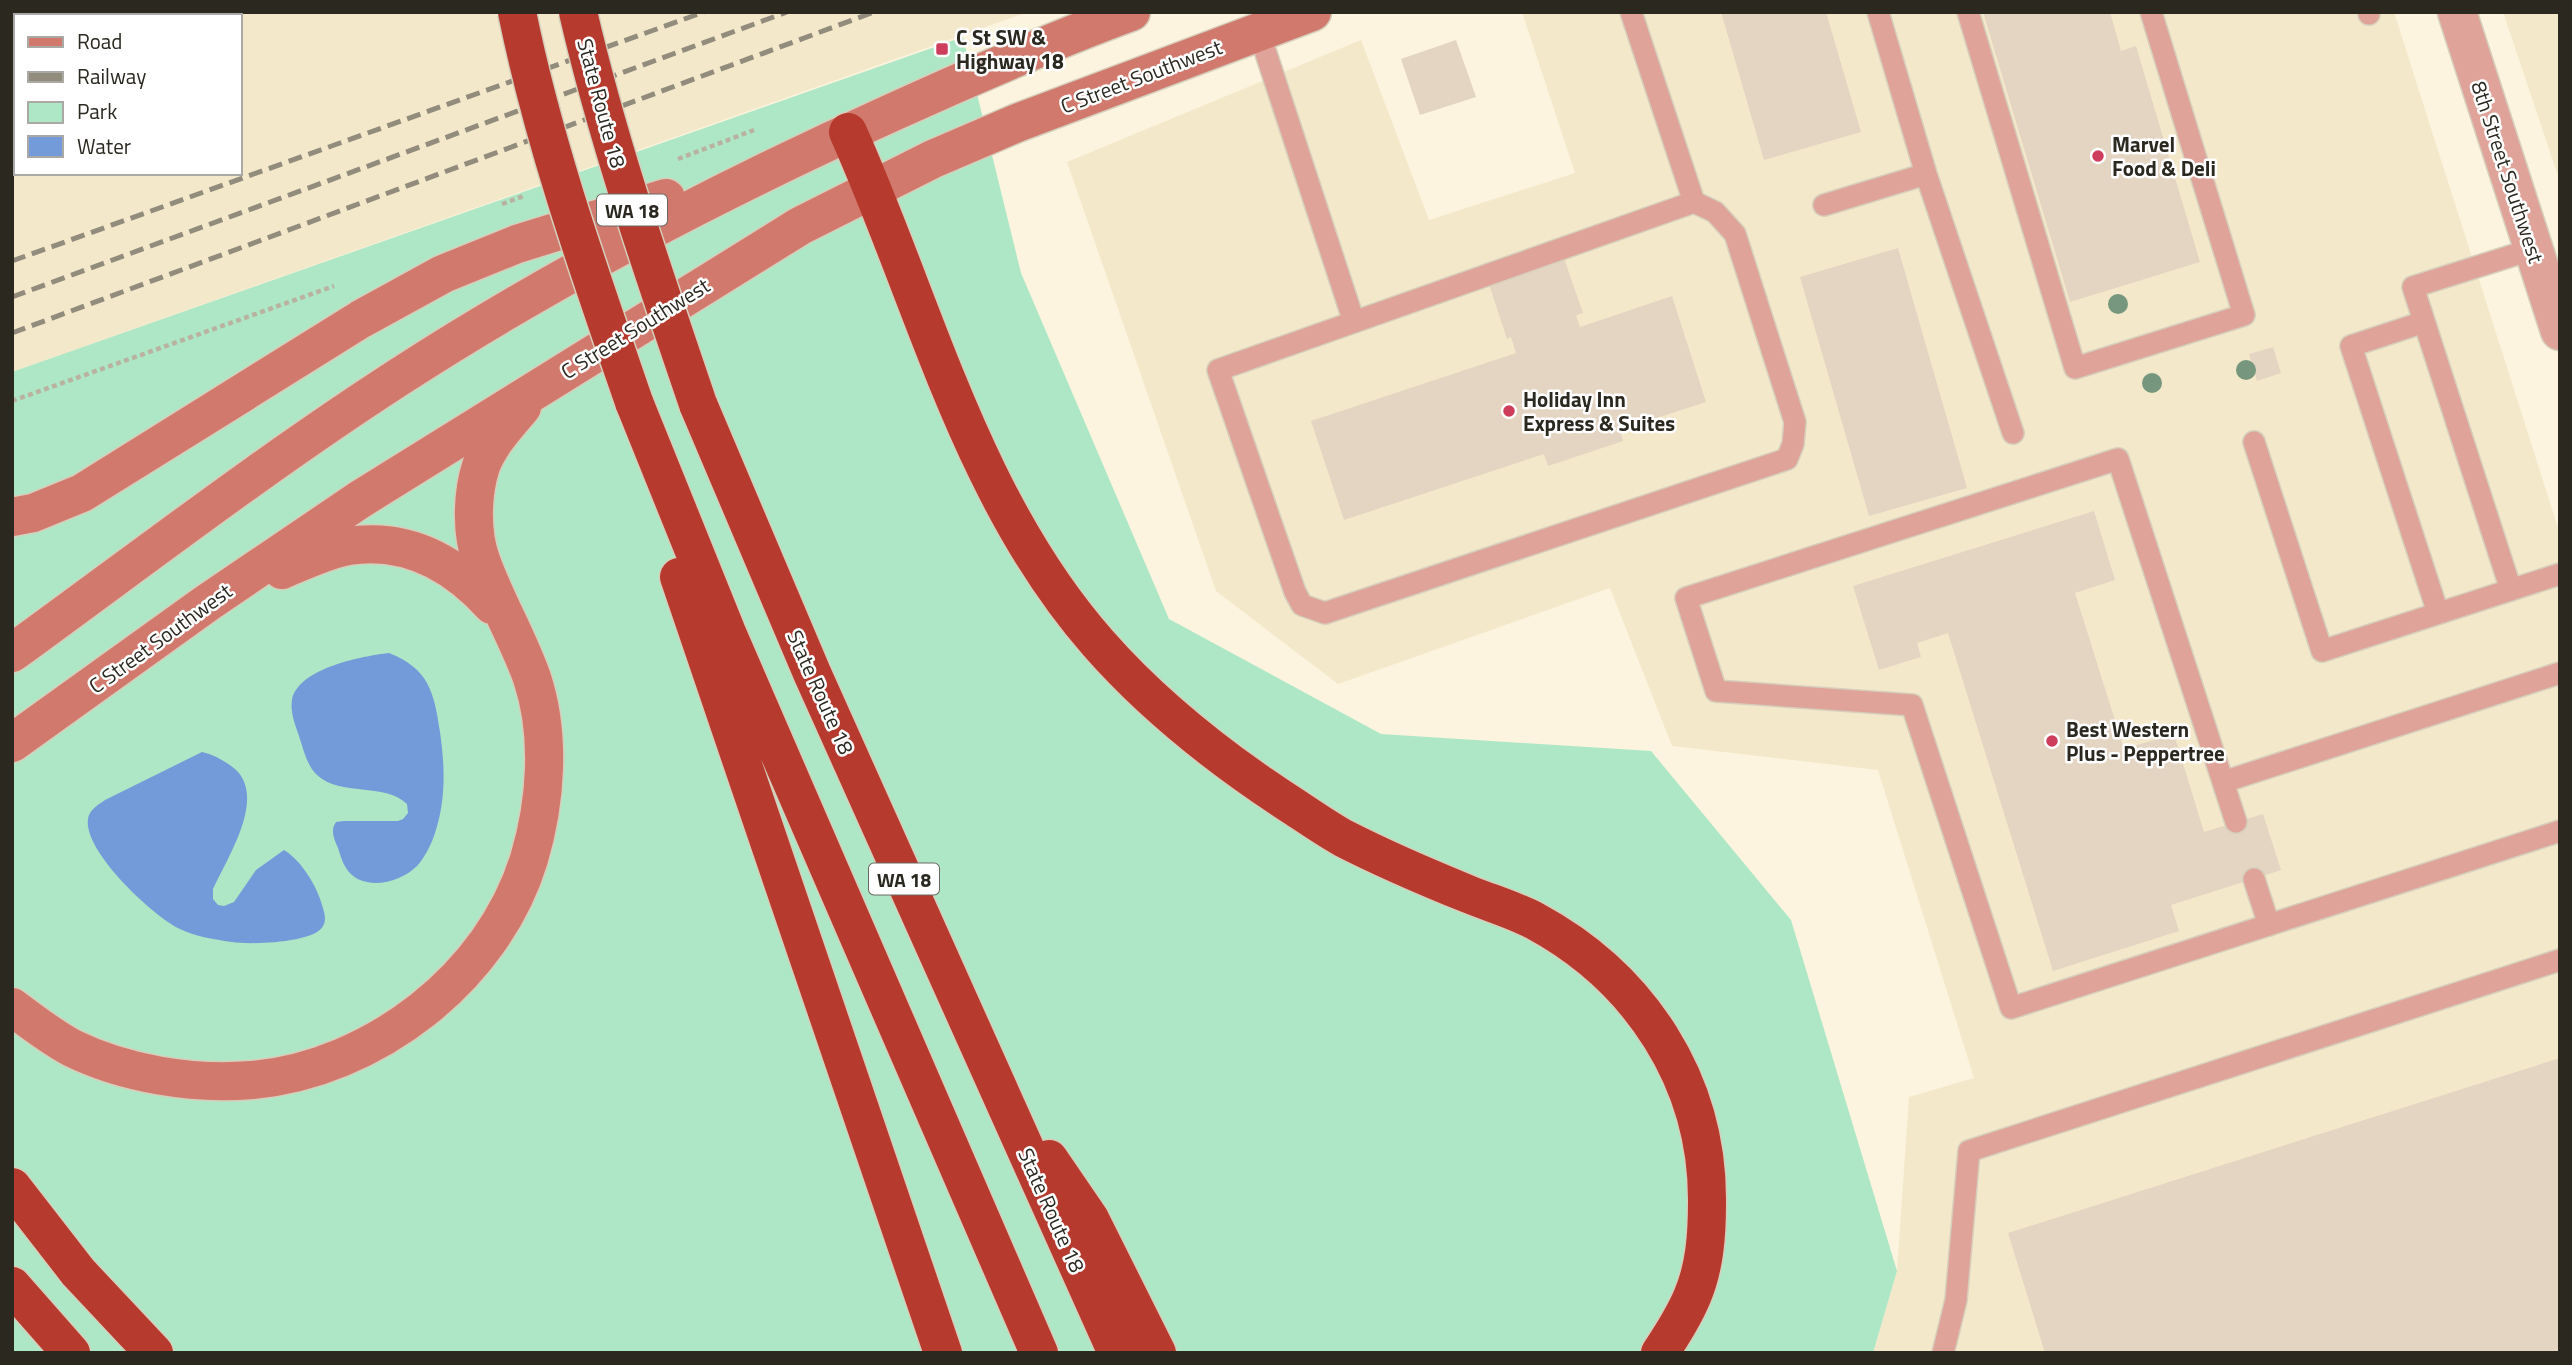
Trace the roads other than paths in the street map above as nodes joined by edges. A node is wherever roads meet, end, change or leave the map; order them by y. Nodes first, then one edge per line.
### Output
1 (517, 12) edge
2 (578, 12) edge
3 (1131, 12) edge
4 (1312, 12) edge
5 (1631, 12) edge
6 (1878, 12) edge
7 (1968, 12) edge
8 (2151, 12) edge
9 (2464, 14) edge
10 (1259, 32) junction
11 (848, 132) junction
12 (766, 170) junction
13 (1926, 174) junction
14 (873, 188) junction
15 (1695, 202) junction
16 (1824, 205) dead end
17 (2533, 249) junction
18 (1354, 322) junction
19 (2424, 322) junction
20 (2560, 331) edge
21 (541, 387) junction
22 (634, 402) junction
23 (2012, 433) dead end
24 (2254, 442) dead end
25 (12, 517) edge
26 (2560, 574) edge
27 (2511, 590) junction
28 (207, 603) junction
29 (2438, 613) junction
30 (507, 622) junction
31 (12, 653) edge
32 (2560, 673) edge
33 (12, 744) edge
34 (2223, 782) junction
35 (2236, 822) dead end
36 (2560, 831) edge
37 (2254, 879) dead end
38 (2269, 925) junction
39 (2560, 960) edge
40 (12, 1007) edge
41 (995, 1081) junction
42 (12, 1186) edge
43 (12, 1286) edge
44 (71, 1353) edge
45 (154, 1353) edge
46 (943, 1353) edge
47 (1039, 1353) edge
48 (1117, 1353) edge
49 (1157, 1353) edge
50 (1660, 1353) edge
51 (1943, 1353) edge

1 - 22 highway, WA 18, bridge
2 - 41 highway, State Route 18 / WA 18, bridge
3 - 11 main road
4 - 10 main road, C Street Southwest
5 - 15 lane
6 - 13 lane
7 - 8 lane
9 - 17 street, 8th Street Southwest
10 - 14 main road, C Street Southwest
10 - 18 lane
11 - 12 main road
11 - 14 highway
12 - 25 main road
12 - 31 main road
13 - 16 lane
13 - 23 lane
14 - 21 main road, C Street Southwest
14 - 50 highway
15 - 18 lane
15 - 18 lane
17 - 19 lane
17 - 20 street, 8th Street Southwest
19 - 27 lane
19 - 29 lane
21 - 28 main road, C Street Southwest
21 - 30 main road
22 - 46 highway
22 - 47 highway, WA 18
24 - 29 lane
26 - 27 lane
27 - 29 lane
28 - 30 main road
28 - 33 main road, C Street Southwest
30 - 40 main road
32 - 34 lane
34 - 35 lane
34 - 38 lane
36 - 38 lane
37 - 38 lane
39 - 51 lane
41 - 48 highway, State Route 18 / WA 18
41 - 49 highway
42 - 45 highway
43 - 44 highway

